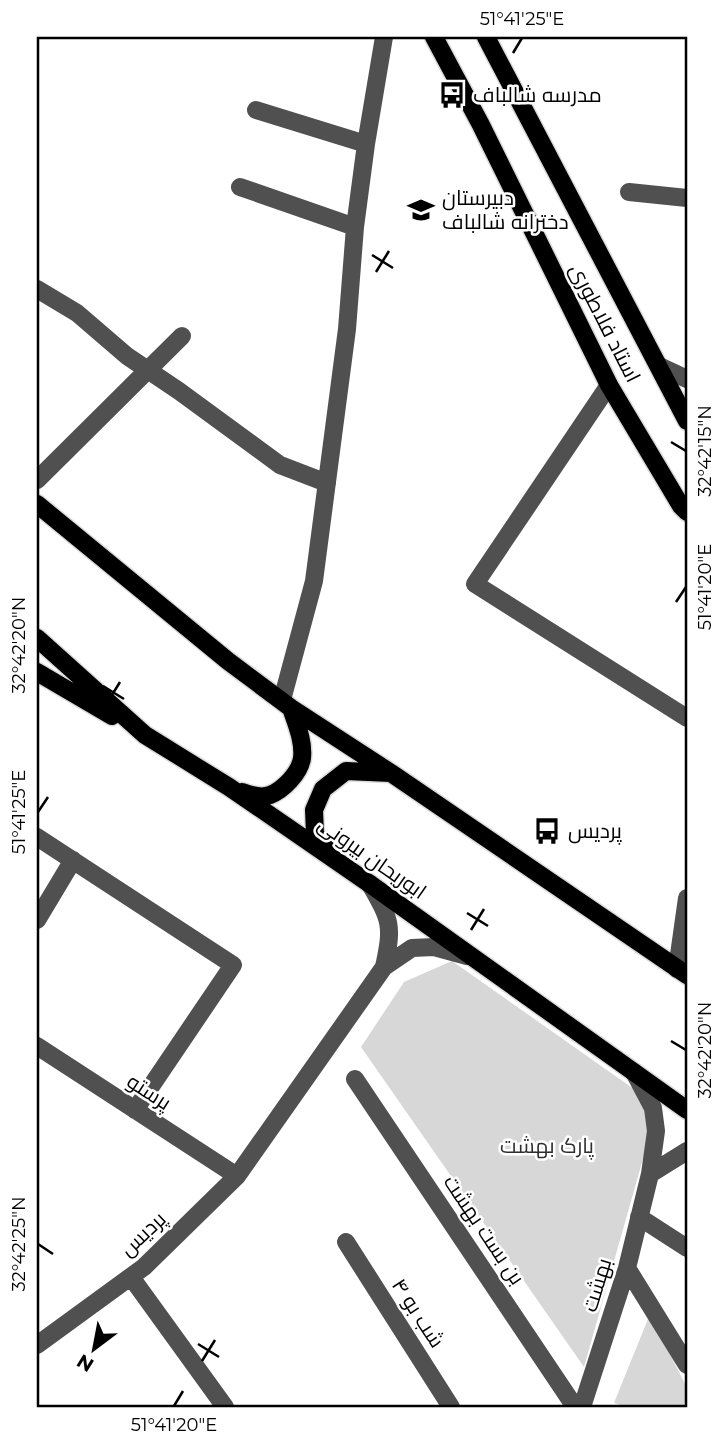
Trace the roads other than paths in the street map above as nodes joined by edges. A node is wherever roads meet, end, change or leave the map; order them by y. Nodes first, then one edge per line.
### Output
1 (384, 37) edge
2 (434, 37) edge
3 (490, 39) edge
4 (256, 110) dead end
5 (366, 144) junction
6 (240, 187) dead end
7 (629, 192) dead end
8 (687, 198) edge
9 (355, 227) junction
10 (37, 289) edge
11 (182, 337) dead end
12 (659, 366) junction
13 (148, 369) junction
14 (687, 379) edge
15 (610, 385) junction
16 (687, 421) edge
17 (37, 480) edge
18 (327, 483) junction
19 (37, 504) edge
20 (687, 512) edge
21 (37, 638) edge
22 (37, 672) edge
23 (287, 704) junction
24 (687, 718) edge
25 (145, 735) junction
26 (391, 773) junction
27 (229, 787) junction
28 (37, 837) edge
29 (73, 860) junction
30 (339, 863) junction
31 (370, 884) junction
32 (687, 898) edge
33 (37, 920) edge
34 (384, 967) junction
35 (489, 968) junction
36 (682, 972) edge
37 (37, 1046) edge
38 (634, 1072) junction
39 (355, 1079) dead end
40 (135, 1110) junction
41 (687, 1110) edge
42 (687, 1151) edge
43 (650, 1174) junction
44 (237, 1176) junction
45 (639, 1217) junction
46 (346, 1242) dead end
47 (687, 1248) edge
48 (627, 1268) junction
49 (131, 1277) junction
50 (37, 1345) edge
51 (687, 1365) edge
52 (225, 1407) edge
53 (451, 1407) edge
54 (575, 1407) edge
55 (582, 1407) edge

1 - 5 street
2 - 15 main road, استاد فلاطوری
3 - 12 main road, استاد فلاطوری
4 - 5 street
5 - 9 street
6 - 9 street
7 - 8 street
9 - 18 street
10 - 13 street
11 - 13 street
12 - 14 street
12 - 16 main road, استاد فلاطوری
13 - 17 street
13 - 18 street
15 - 20 main road, استاد فلاطوری
15 - 24 street
18 - 23 street
19 - 23 main road
21 - 25 main road, ابوریحان بیرونی
22 - 25 main road
23 - 26 main road
23 - 27 main road
25 - 27 main road, ابوریحان بیرونی
26 - 30 main road
26 - 36 main road
27 - 30 main road, ابوریحان بیرونی
28 - 29 street
29 - 33 street
29 - 40 street
30 - 31 main road, ابوریحان بیرونی
31 - 34 street
31 - 35 main road, ابوریحان بیرونی
32 - 36 street
34 - 35 street
34 - 44 street, پردیس
35 - 38 main road, ابوریحان بیرونی
37 - 40 street, پرستو
38 - 41 main road, ابوریحان بیرونی
38 - 43 street, بهشت
39 - 54 street, بن بست بهشت
40 - 44 street, پرستو
42 - 43 street
43 - 45 street, بهشت
44 - 49 street, پردیس
45 - 47 street
45 - 48 street, بهشت
46 - 53 street, شب بو ۴
48 - 51 street
48 - 55 street, بهشت
49 - 50 street, پردیس
49 - 52 street

